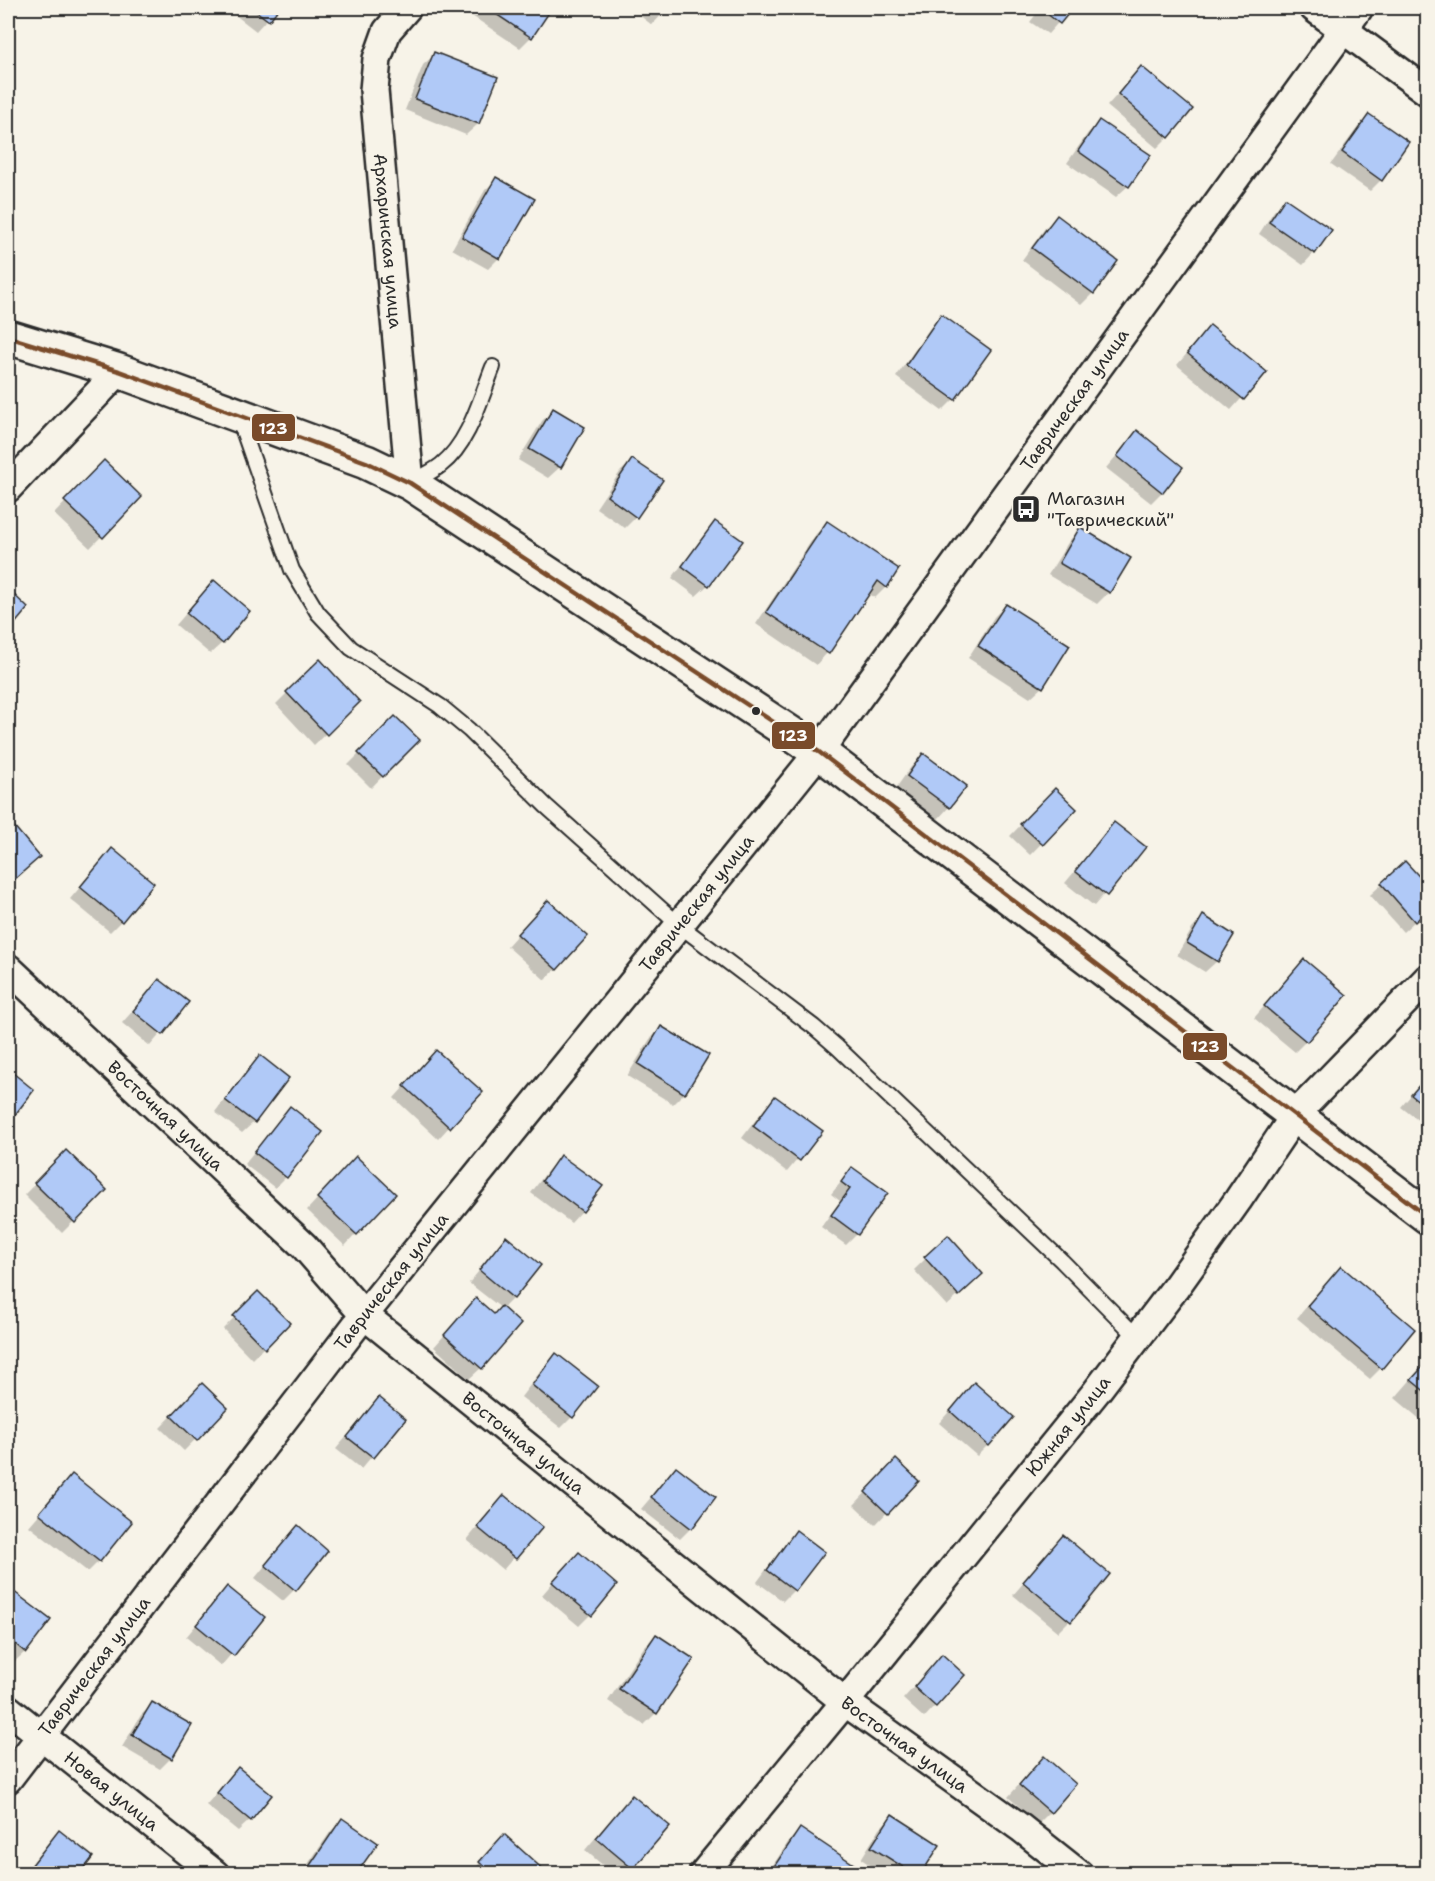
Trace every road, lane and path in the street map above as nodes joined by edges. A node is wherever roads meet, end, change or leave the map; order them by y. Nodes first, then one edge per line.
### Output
1 (407, 8) edge
2 (1314, 8) edge
3 (1351, 18) edge
4 (1428, 92) edge
5 (8, 338) edge
6 (494, 367) dead end
7 (119, 371) junction
8 (237, 414) junction
9 (411, 483) junction
10 (8, 488) edge
11 (819, 752) junction
12 (679, 925) junction
13 (8, 968) edge
14 (1428, 978) edge
15 (1296, 1115) junction
16 (1428, 1217) edge
17 (364, 1315) junction
18 (1137, 1338) junction
19 (845, 1702) junction
20 (8, 1709) edge
21 (42, 1734) junction
22 (8, 1779) edge
23 (215, 1874) edge
24 (703, 1874) edge
25 (1079, 1874) edge

1 - 9 street, Архаринская улица
2 - 3 street
3 - 4 street
3 - 11 street, Таврическая улица
5 - 7 main road
6 - 9 lane
7 - 8 main road
7 - 10 street
8 - 9 main road
8 - 12 lane
9 - 11 main road
11 - 12 street, Таврическая улица
11 - 15 main road
12 - 17 street, Таврическая улица
12 - 18 lane
13 - 17 street, Восточная улица
14 - 15 street, Южная улица
15 - 16 main road
15 - 18 street, Южная улица
17 - 19 street, Восточная улица
17 - 21 street, Таврическая улица
18 - 19 street, Южная улица
19 - 24 street, Южная улица
19 - 25 street, Восточная улица
20 - 21 street, Новая улица
21 - 22 street, Таврическая улица
21 - 23 street, Новая улица

